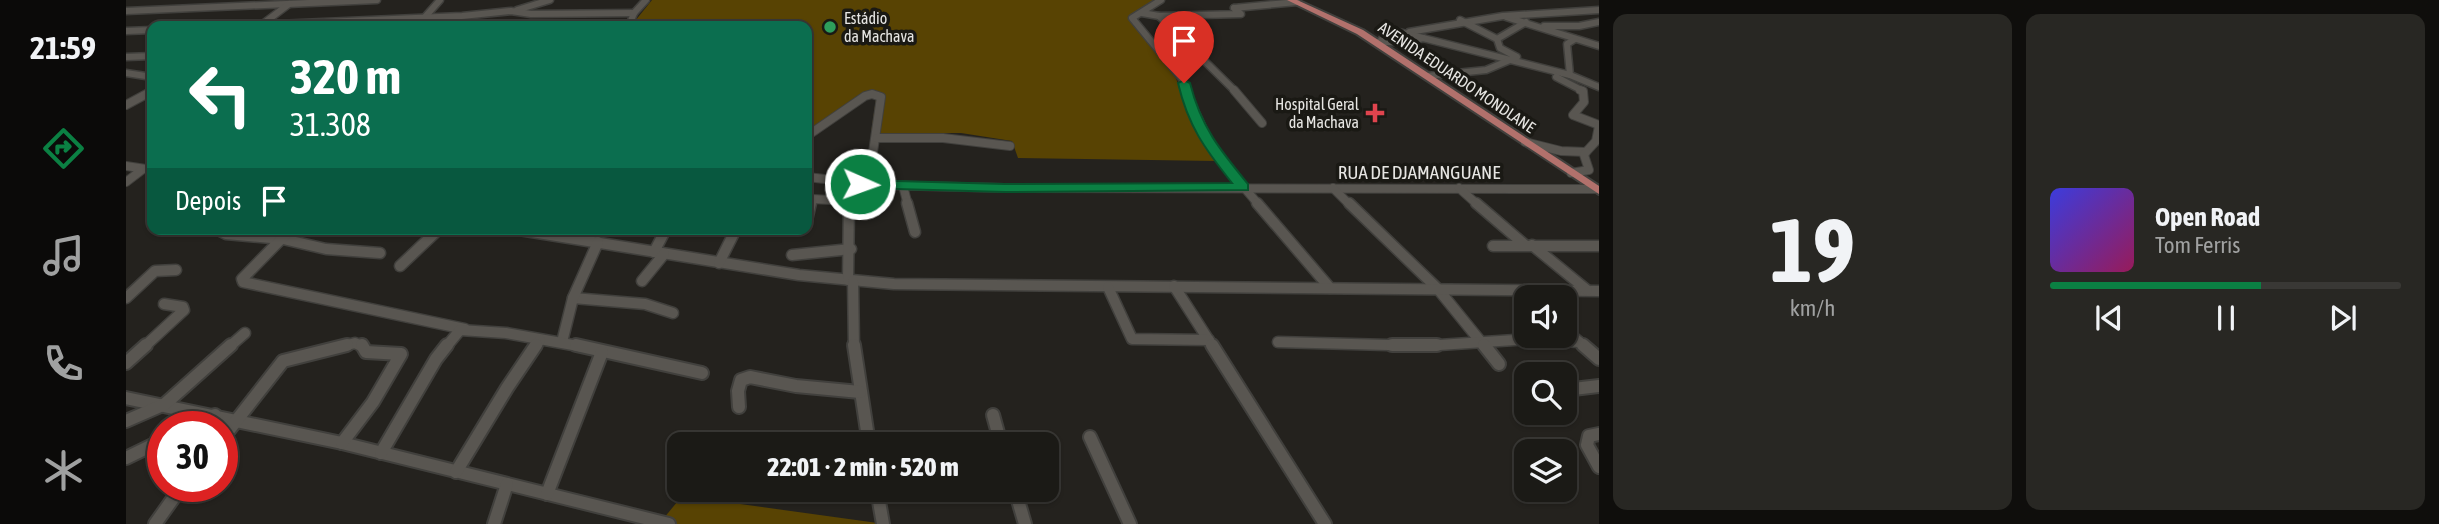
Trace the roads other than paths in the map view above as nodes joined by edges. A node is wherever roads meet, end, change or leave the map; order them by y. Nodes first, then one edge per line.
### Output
1 (365, 0) edge
2 (377, 0) edge
3 (440, 0) edge
4 (551, 0) edge
5 (646, 0) edge
6 (1161, 0) edge
7 (1294, 1) edge
8 (289, 4) junction
9 (358, 8) dead end
10 (1599, 10) edge
11 (126, 11) edge
12 (511, 11) junction
13 (558, 13) junction
14 (634, 13) junction
15 (1142, 13) junction
16 (351, 14) dead end
17 (1498, 15) junction
18 (463, 16) junction
19 (1159, 16) junction
20 (423, 18) junction
21 (1460, 19) junction
22 (267, 21) edge
23 (342, 21) edge
24 (373, 21) edge
25 (419, 21) edge
26 (459, 21) edge
27 (631, 21) edge
28 (1526, 22) junction
29 (1599, 22) edge
30 (1540, 27) junction
31 (147, 30) edge
32 (126, 31) edge
33 (1405, 33) junction
34 (1424, 38) junction
35 (1575, 38) junction
36 (1497, 39) junction
37 (1378, 43) junction
38 (1599, 46) edge
39 (147, 56) edge
40 (126, 57) edge
41 (1511, 61) junction
42 (1539, 68) junction
43 (126, 73) edge
44 (1570, 75) junction
45 (147, 76) edge
46 (1427, 76) junction
47 (1599, 87) edge
48 (147, 94) edge
49 (126, 105) edge
50 (1262, 123) dead end
51 (1599, 125) edge
52 (812, 133) edge
53 (877, 138) junction
54 (1525, 142) junction
55 (1010, 146) dead end
56 (1586, 152) junction
57 (126, 166) edge
58 (147, 169) edge
59 (147, 170) edge
60 (1572, 173) junction
61 (812, 178) edge
62 (126, 182) edge
63 (855, 184) junction
64 (903, 186) junction
65 (1243, 187) junction
66 (1333, 188) junction
67 (1459, 188) junction
68 (1597, 190) edge
69 (812, 199) edge
70 (847, 201) junction
71 (915, 232) dead end
72 (237, 235) edge
73 (286, 235) edge
74 (433, 235) edge
75 (556, 235) edge
76 (594, 235) edge
77 (664, 235) edge
78 (733, 235) edge
79 (283, 239) junction
80 (595, 242) junction
81 (1529, 245) junction
82 (1493, 246) dead end
83 (1599, 246) edge
84 (851, 248) junction
85 (380, 253) dead end
86 (659, 253) junction
87 (792, 255) dead end
88 (719, 263) junction
89 (400, 266) dead end
90 (176, 270) dead end
91 (642, 281) dead end
92 (850, 281) junction
93 (1174, 286) junction
94 (1108, 287) junction
95 (1330, 288) junction
96 (1438, 289) junction
97 (1587, 290) junction
98 (1577, 291) edge
99 (1599, 291) edge
100 (1514, 293) edge
101 (126, 298) edge
102 (573, 298) junction
103 (164, 304) dead end
104 (673, 313) dead end
105 (465, 330) junction
106 (244, 333) dead end
107 (540, 340) junction
108 (1209, 340) junction
109 (1479, 341) junction
110 (562, 342) junction
111 (1278, 342) dead end
112 (1579, 342) joint
113 (602, 352) junction
114 (1599, 359) edge
115 (126, 363) edge
116 (1499, 364) dead end
117 (702, 373) dead end
118 (1599, 386) edge
119 (1577, 389) edge
120 (860, 392) junction
121 (126, 398) edge
122 (165, 404) junction
123 (739, 407) dead end
124 (197, 411) edge
125 (992, 415) dead end
126 (238, 420) joint
127 (126, 421) edge
128 (867, 432) edge
129 (997, 432) edge
130 (1599, 433) edge
131 (1090, 437) dead end
132 (342, 443) junction
133 (147, 448) edge
134 (382, 453) junction
135 (126, 458) edge
136 (1599, 467) edge
137 (456, 472) junction
138 (507, 484) junction
139 (547, 494) junction
140 (171, 502) edge
141 (879, 502) edge
142 (1019, 502) edge
143 (155, 524) edge
144 (494, 524) edge
145 (670, 524) edge
146 (883, 524) edge
147 (1025, 524) edge
148 (1130, 524) edge
149 (1325, 524) edge

1 - 2 street
1 - 8 street
1 - 9 street
3 - 20 street
4 - 12 street
4 - 13 street
5 - 14 street
6 - 15 street
7 - 19 street
7 - 37 main road, AVENIDA EDUARDO MONDLANE
8 - 11 street
8 - 22 street
10 - 17 street
12 - 13 street
12 - 18 street
13 - 14 street
14 - 27 street
15 - 19 street
15 - 65 street
16 - 23 street
17 - 21 street
17 - 28 street
18 - 20 street
18 - 26 street
19 - 50 street
20 - 24 street
20 - 25 street
21 - 33 street
21 - 36 street
28 - 30 street
28 - 36 street
29 - 30 street
30 - 35 street
31 - 32 street
33 - 34 street
33 - 37 street
34 - 37 street
34 - 41 street
35 - 38 street
35 - 44 street
36 - 41 street
37 - 46 main road, AVENIDA EDUARDO MONDLANE
39 - 40 street
41 - 42 street
41 - 46 street
42 - 44 street
42 - 51 street
43 - 45 street
44 - 47 street
46 - 54 main road, AVENIDA EDUARDO MONDLANE
48 - 49 street
51 - 56 street
52 - 53 street
53 - 55 street
53 - 63 street
54 - 56 street
54 - 60 main road, AVENIDA EDUARDO MONDLANE
56 - 60 street
57 - 58 street
59 - 62 street
60 - 68 main road, AVENIDA EDUARDO MONDLANE
61 - 63 street, RUA DE DJAMANGUANE
63 - 64 street, RUA DE DJAMANGUANE
63 - 70 street
64 - 65 street, RUA DE DJAMANGUANE
64 - 71 street
65 - 66 street, RUA DE DJAMANGUANE
65 - 95 street
66 - 67 street, RUA DE DJAMANGUANE
66 - 96 street
67 - 68 street, RUA DE DJAMANGUANE
67 - 81 street
69 - 70 street
70 - 84 street
72 - 79 street
73 - 79 street
74 - 89 street
75 - 80 street
76 - 80 street
77 - 86 street
78 - 88 street
79 - 85 street
79 - 105 street
80 - 86 street
80 - 102 street
81 - 82 street
81 - 83 street
81 - 97 street
84 - 87 street
84 - 92 street
86 - 88 street
86 - 91 street
88 - 92 street
90 - 101 street
92 - 94 street
92 - 120 street
93 - 94 street
93 - 95 street
93 - 108 street
94 - 108 street
95 - 96 street
96 - 100 street
96 - 109 street
97 - 98 street
97 - 99 street
102 - 104 street
102 - 110 street
103 - 115 street
105 - 107 street
105 - 134 street
106 - 122 street
107 - 110 street
107 - 137 street
108 - 149 street
109 - 111 street
109 - 112 street
109 - 116 street
110 - 113 street
112 - 114 street
113 - 117 street
113 - 139 street
118 - 119 street
120 - 123 street
120 - 128 street
121 - 122 street
122 - 124 street
122 - 127 street
125 - 129 street
126 - 132 street
126 - 132 street
130 - 136 street
131 - 148 street
132 - 134 street
133 - 135 street
134 - 137 street
137 - 138 street
138 - 139 street
138 - 144 street
139 - 145 street
140 - 143 street
141 - 146 street
142 - 147 street

